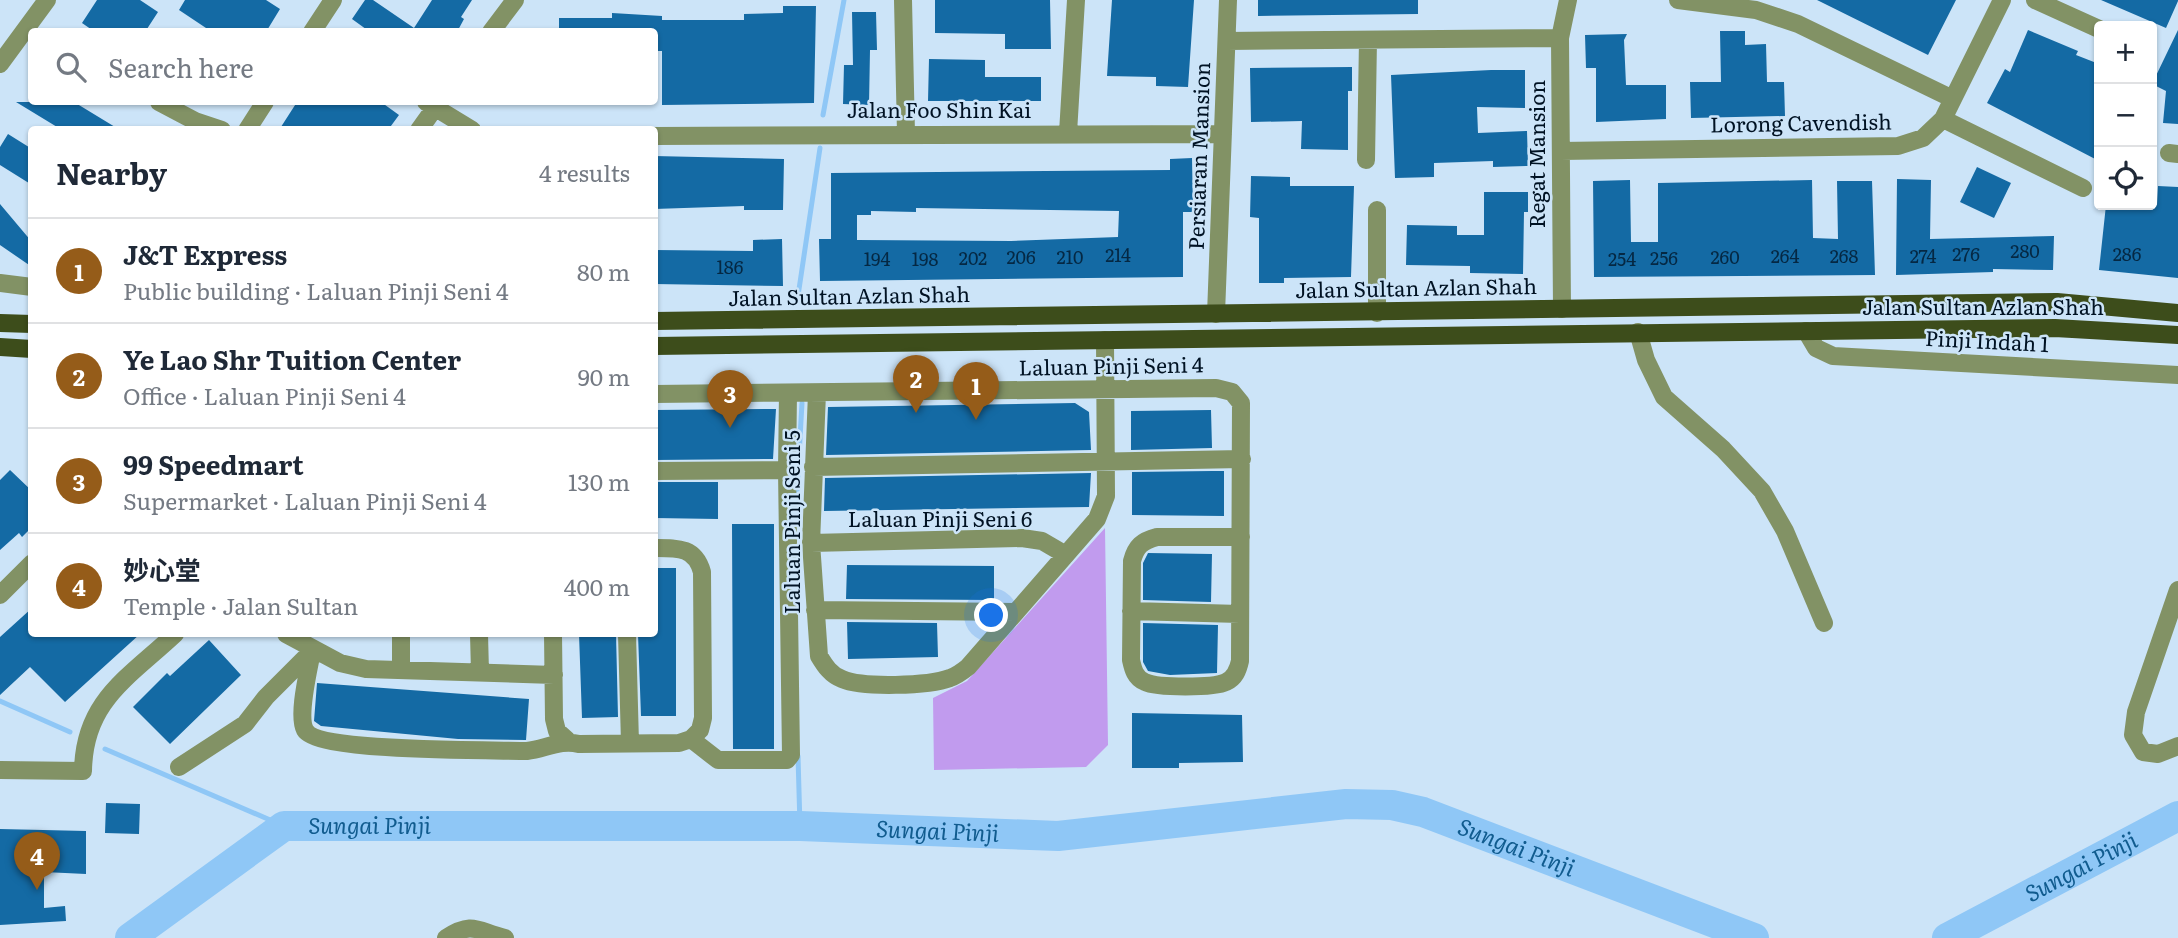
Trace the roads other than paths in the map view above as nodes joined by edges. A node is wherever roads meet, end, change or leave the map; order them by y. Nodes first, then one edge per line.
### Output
1 (47, 0) edge
2 (332, 0) edge
3 (515, 0) edge
4 (903, 0) edge
5 (1076, 0) edge
6 (1228, 0) edge
7 (1568, 0) edge
8 (1678, 0) edge
9 (2002, 0) edge
10 (2035, 0) edge
11 (40, 27) edge
12 (2094, 27) edge
13 (315, 28) edge
14 (494, 28) edge
15 (28, 38) edge
16 (1560, 38) junction
17 (1368, 40) junction
18 (1227, 41) junction
19 (0, 64) edge
20 (1953, 99) junction
21 (165, 105) edge
22 (263, 105) edge
23 (433, 105) edge
24 (437, 105) edge
25 (1944, 119) junction
26 (210, 126) edge
27 (250, 126) edge
28 (421, 126) edge
29 (466, 126) edge
30 (906, 133) junction
31 (1068, 133) junction
32 (1223, 134) junction
33 (658, 136) edge
34 (1561, 151) junction
35 (1366, 160) dead end
36 (2083, 188) dead end
37 (1377, 210) dead end
38 (0, 283) edge
39 (28, 286) edge
40 (1562, 309) junction
41 (1377, 313) junction
42 (2178, 313) edge
43 (1216, 314) junction
44 (884, 320) junction
45 (658, 321) edge
46 (0, 323) edge
47 (28, 324) edge
48 (1806, 331) junction
49 (1638, 332) junction
50 (2178, 335) edge
51 (1105, 340) junction
52 (658, 346) edge
53 (0, 347) edge
54 (28, 349) edge
55 (2178, 375) edge
56 (1105, 390) junction
57 (788, 393) junction
58 (817, 393) junction
59 (658, 394) edge
60 (1242, 459) junction
61 (1106, 463) junction
62 (813, 467) junction
63 (787, 470) junction
64 (658, 471) edge
65 (1241, 537) junction
66 (811, 543) junction
67 (658, 548) edge
68 (1066, 555) junction
69 (28, 568) edge
70 (2178, 590) edge
71 (0, 595) edge
72 (814, 610) junction
73 (1131, 611) junction
74 (1016, 612) junction
75 (1240, 614) junction
76 (1824, 623) dead end
77 (172, 637) edge
78 (291, 637) edge
79 (401, 637) edge
80 (479, 637) edge
81 (553, 637) edge
82 (627, 637) edge
83 (312, 651) junction
84 (401, 670) junction
85 (480, 672) junction
86 (554, 675) junction
87 (691, 739) junction
88 (566, 740) junction
89 (629, 743) junction
90 (2178, 746) edge
91 (179, 767) dead end
92 (0, 770) edge
93 (446, 938) edge
94 (505, 938) edge

1 - 11 street
2 - 13 street
3 - 14 street
4 - 30 street
5 - 31 street
6 - 18 street, Persiaran Mansion
7 - 16 street, Regat Mansion
8 - 20 street
9 - 20 street, Lorong Cavendish
10 - 12 street
15 - 19 street
16 - 17 street
16 - 34 street, Regat Mansion
17 - 18 street
17 - 35 street
18 - 32 street, Persiaran Mansion
20 - 25 street, Lorong Cavendish
21 - 26 street
22 - 27 street
23 - 28 street
24 - 29 street
25 - 34 street, Lorong Cavendish
25 - 36 street
30 - 31 street, Jalan Foo Shin Kai
30 - 33 street, Jalan Foo Shin Kai
31 - 32 street, Jalan Foo Shin Kai
32 - 43 street, Persiaran Mansion
34 - 40 street, Regat Mansion
37 - 41 street
38 - 39 street
40 - 41 main road, Jalan Sultan Azlan Shah
40 - 42 main road, Jalan Sultan Azlan Shah
41 - 43 main road, Jalan Sultan Azlan Shah
43 - 44 main road, Jalan Sultan Azlan Shah
44 - 45 main road, Jalan Sultan Azlan Shah
44 - 51 main road
46 - 47 main road
48 - 49 main road, Jalan Sultan Azlan Shah
48 - 50 main road, Jalan Sultan Azlan Shah
48 - 55 street, Pinji Indah 1
49 - 51 main road, Jalan Sultan Azlan Shah
49 - 76 street
51 - 52 main road, Jalan Sultan Azlan Shah
51 - 56 street, Laluan Pinji Seni 5
53 - 54 main road
56 - 58 street, Laluan Pinji Seni 4
56 - 60 street, Laluan Pinji Seni 4
56 - 61 street, Laluan Pinji Seni 5
57 - 58 street, Laluan Pinji Seni 4
57 - 59 street, Laluan Pinji Seni 4
57 - 63 street
58 - 62 street, Laluan Pinji Seni 5
60 - 61 street
60 - 65 street
61 - 62 street
61 - 68 street, Laluan Pinji Seni 5
62 - 66 street, Laluan Pinji Seni 5
63 - 64 street
63 - 87 street
65 - 73 street
65 - 75 street
66 - 68 street, Laluan Pinji Seni 6
66 - 72 street, Laluan Pinji Seni 5
67 - 87 street
68 - 74 street, Laluan Pinji Seni 5
69 - 71 street
70 - 90 street
72 - 74 street
72 - 74 street, Laluan Pinji Seni 5
73 - 75 street
73 - 75 street
77 - 92 street
78 - 83 street
79 - 84 street
80 - 85 street
81 - 86 street
82 - 89 street
83 - 84 street
83 - 88 street
83 - 91 street
84 - 85 street
85 - 86 street
86 - 88 street
87 - 89 street
88 - 89 street
93 - 94 street

